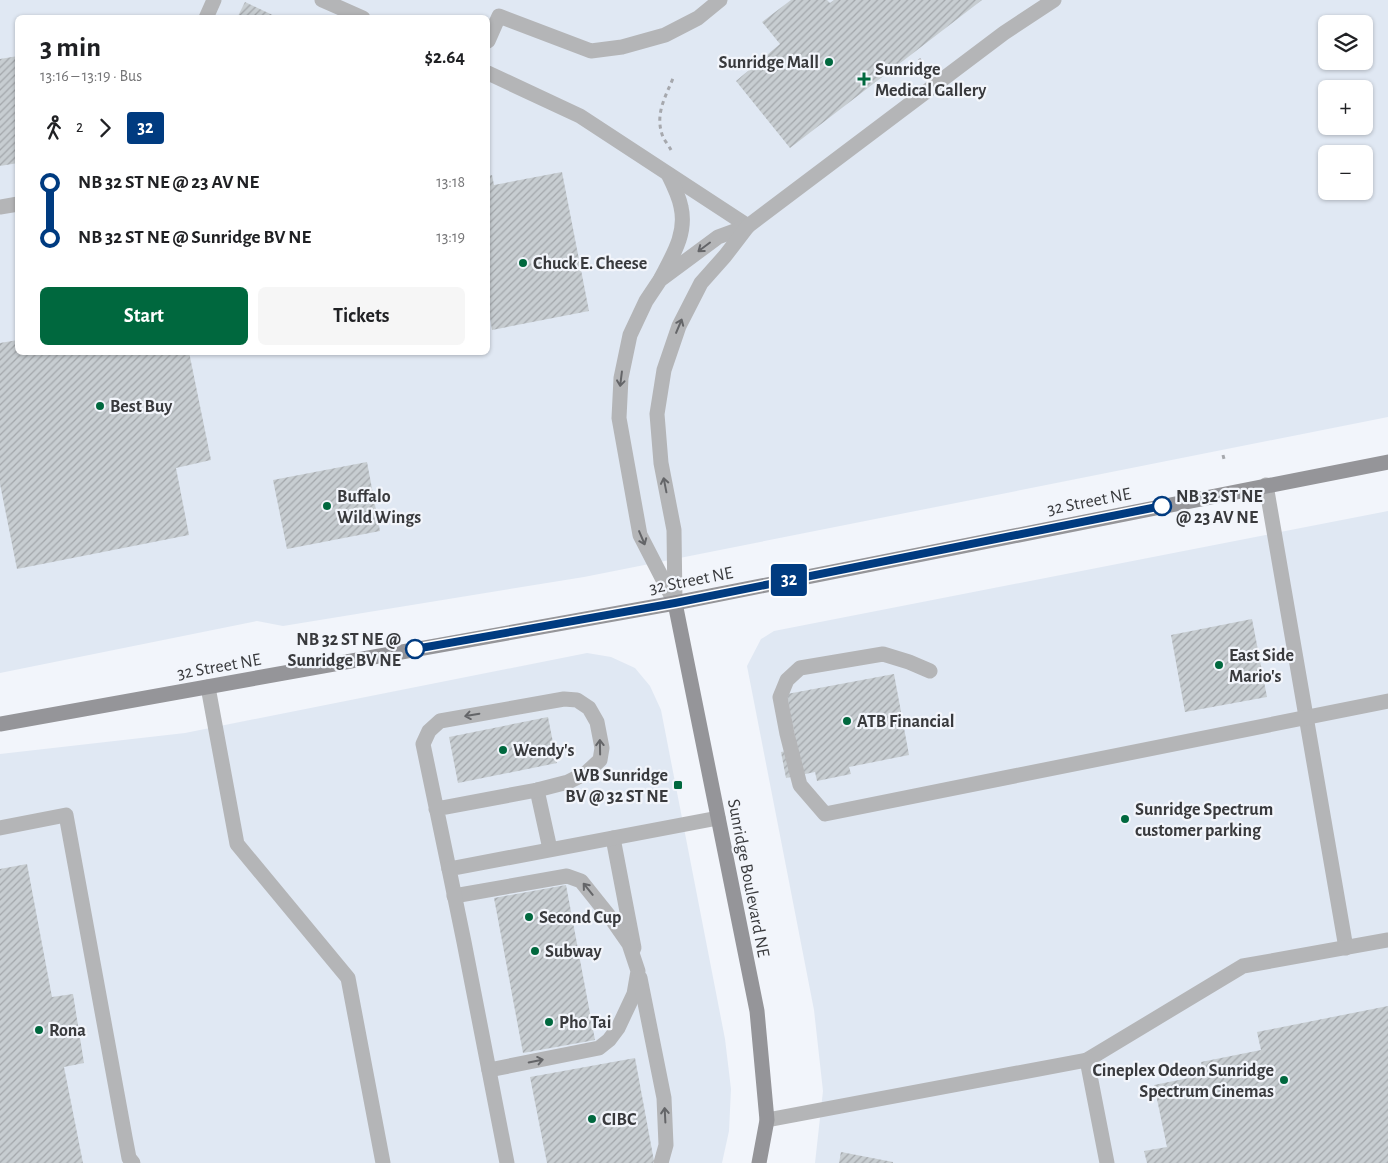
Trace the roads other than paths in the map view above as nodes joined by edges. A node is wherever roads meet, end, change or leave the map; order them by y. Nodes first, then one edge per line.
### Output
1 (214, 0) edge
2 (322, 0) edge
3 (720, 0) edge
4 (1054, 0) edge
5 (207, 15) edge
6 (356, 15) edge
7 (490, 36) edge
8 (490, 74) edge
9 (668, 174) junction
10 (15, 204) edge
11 (0, 207) edge
12 (748, 226) junction
13 (660, 280) junction
14 (1388, 462) edge
15 (1266, 485) junction
16 (675, 603) junction
17 (930, 671) dead end
18 (208, 687) junction
19 (1388, 701) edge
20 (1306, 717) junction
21 (0, 724) edge
22 (537, 790) junction
23 (436, 810) junction
24 (718, 818) junction
25 (0, 828) edge
26 (614, 838) junction
27 (550, 849) junction
28 (448, 868) junction
29 (454, 896) junction
30 (1388, 940) edge
31 (1346, 948) junction
32 (638, 971) junction
33 (1087, 1060) junction
34 (489, 1070) junction
35 (767, 1120) junction
36 (132, 1163) edge
37 (383, 1163) edge
38 (507, 1163) edge
39 (661, 1163) edge
40 (759, 1163) edge
41 (1108, 1163) edge

1 - 5 lane
2 - 6 lane
3 - 7 lane
4 - 12 lane
8 - 9 lane
9 - 12 lane
9 - 13 lane
10 - 11 lane
12 -> 13 lane
16 -> 12 lane
13 -> 16 lane
14 - 15 street, 32 Street NE
15 - 16 street, 32 Street NE
15 - 20 lane
16 - 18 street, 32 Street NE
16 - 24 street, Sunridge Boulevard NE
17 - 20 lane
18 - 21 street, 32 Street NE
18 - 37 lane
19 - 20 lane
20 - 31 lane
22 - 23 lane
22 -> 23 lane
22 - 27 lane
23 - 28 lane
24 - 26 lane
24 - 35 street, Sunridge Boulevard NE
25 - 36 lane
26 - 27 lane
26 - 32 lane
27 - 28 lane
28 - 29 lane
32 -> 29 lane
29 - 34 lane
30 - 31 lane
31 - 33 lane
34 -> 32 lane
39 -> 32 lane
33 - 35 lane
33 - 41 lane
34 - 38 lane
35 - 40 street, Sunridge Boulevard NE

